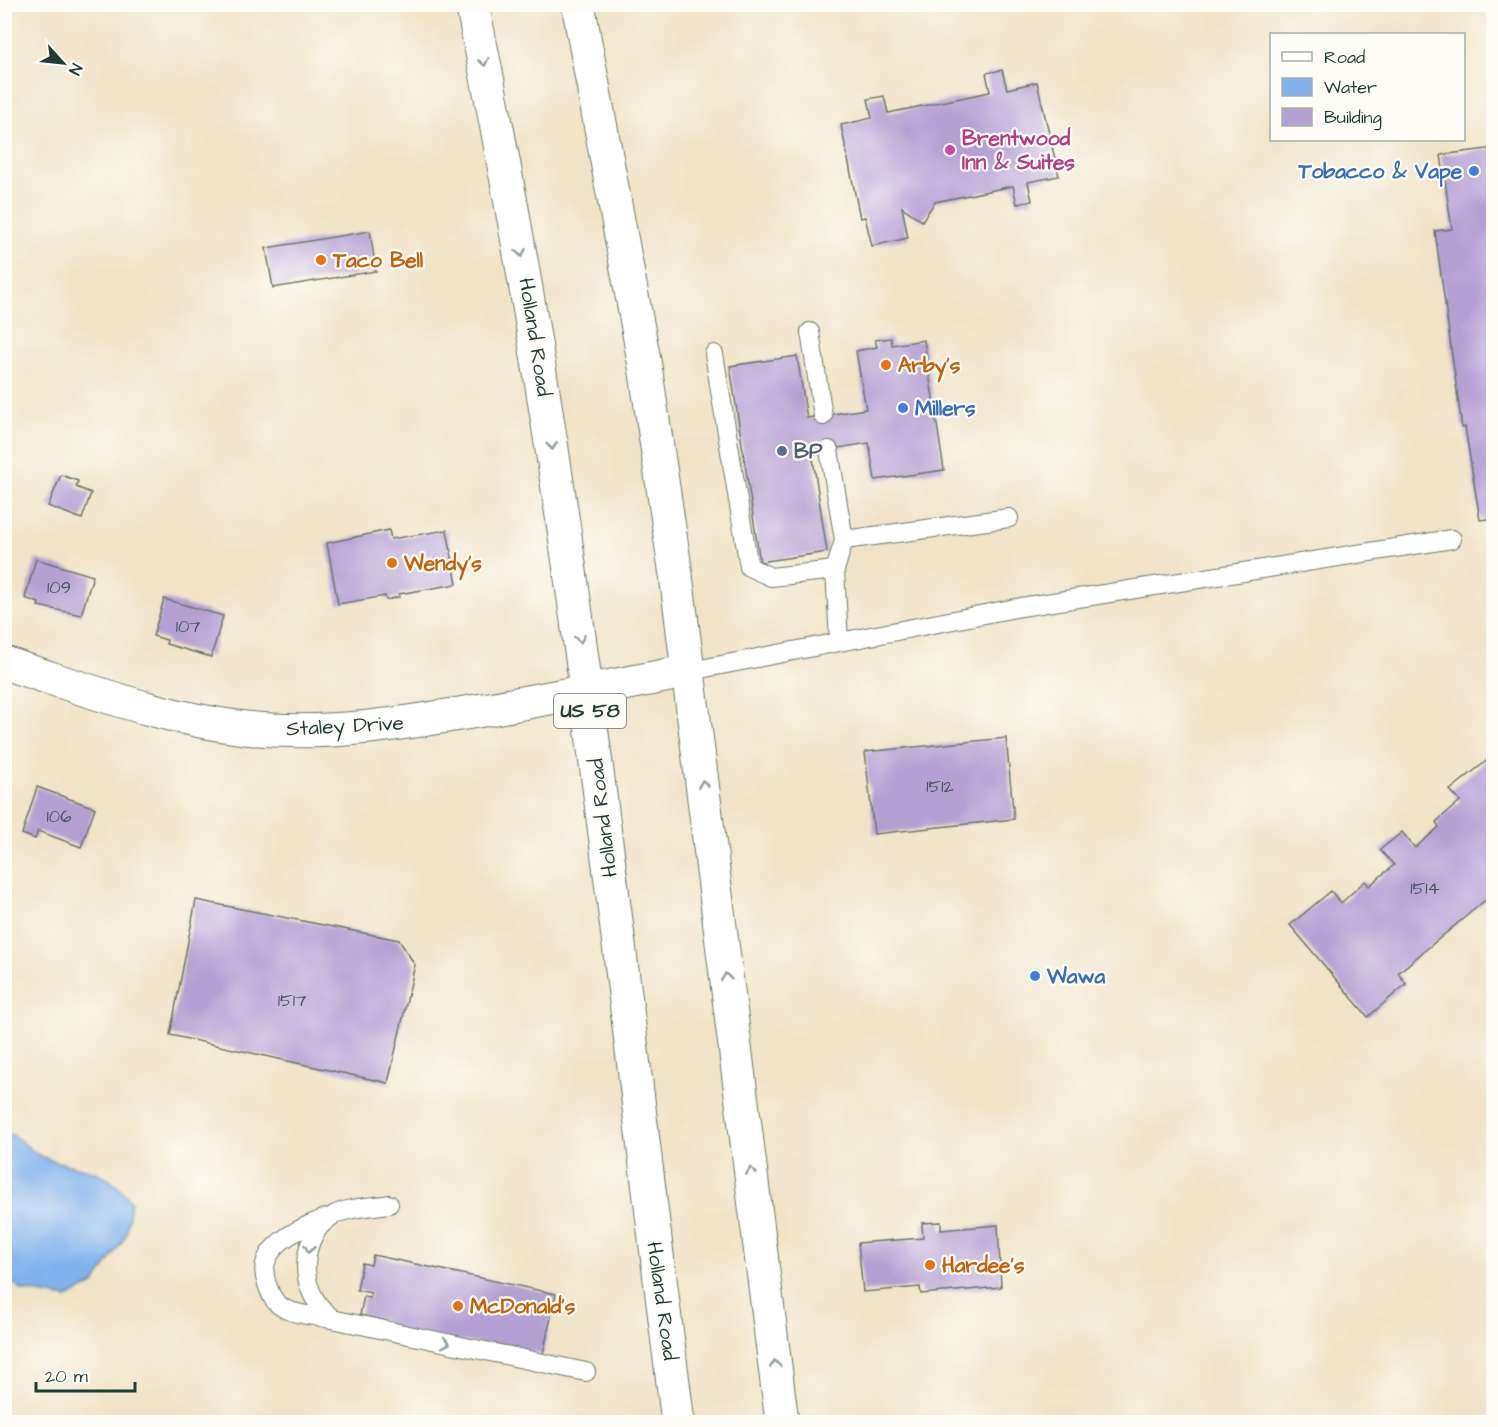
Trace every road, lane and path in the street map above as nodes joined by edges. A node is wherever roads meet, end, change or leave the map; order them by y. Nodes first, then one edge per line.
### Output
1 (472, 4) edge
2 (578, 4) edge
3 (810, 332) dead end
4 (714, 354) dead end
5 (823, 416) dead end
6 (829, 450) dead end
7 (1009, 518) dead end
8 (1452, 539) dead end
9 (844, 540) junction
10 (835, 570) junction
11 (840, 641) junction
12 (4, 663) edge
13 (690, 671) junction
14 (588, 691) junction
15 (389, 1204) dead end
16 (336, 1214) junction
17 (332, 1319) junction
18 (586, 1372) dead end
19 (678, 1422) edge
20 (782, 1422) edge

1 -> 14 main road, Holland Road / US 58
2 - 13 main road
3 - 5 lane
4 - 10 lane
6 - 9 lane
7 - 9 lane
8 - 11 lane
9 - 10 lane
10 - 11 lane
11 - 13 lane
12 - 14 main road, Staley Drive
13 - 14 main road, Staley Drive
20 -> 13 main road
14 - 19 main road, Holland Road / US 58
15 - 16 lane
16 -> 17 lane
16 - 17 lane
17 -> 18 lane

